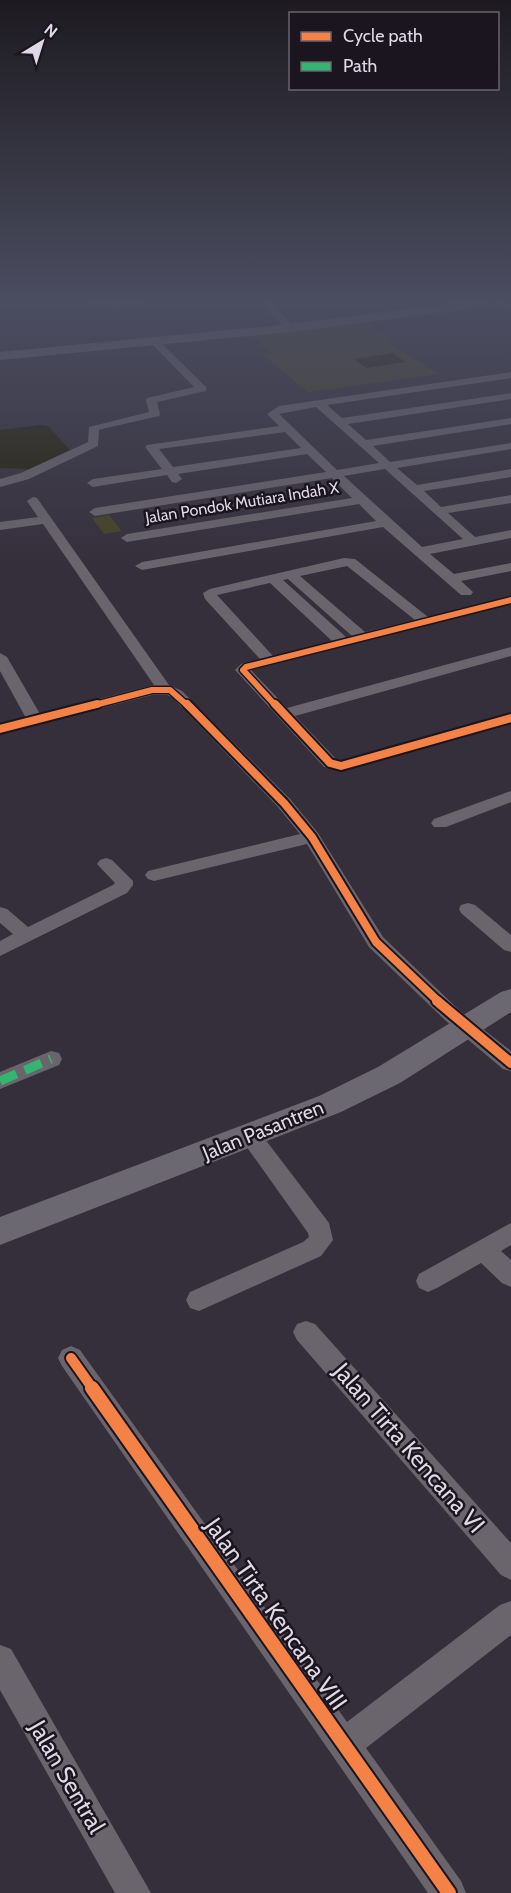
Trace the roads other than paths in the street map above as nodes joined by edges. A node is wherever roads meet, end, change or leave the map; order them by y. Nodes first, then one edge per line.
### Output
1 (191, 391) edge
2 (398, 391) edge
3 (511, 396) edge
4 (318, 403) junction
5 (511, 421) edge
6 (339, 422) junction
7 (285, 429) junction
8 (363, 444) junction
9 (511, 446) edge
10 (308, 450) junction
11 (388, 465) junction
12 (169, 471) junction
13 (511, 473) edge
14 (333, 474) junction
15 (0, 483) edge
16 (93, 483) dead end
17 (414, 489) junction
18 (192, 497) junction
19 (511, 499) edge
20 (361, 500) junction
21 (33, 501) dead end
22 (94, 512) dead end
23 (439, 512) junction
24 (45, 520) junction
25 (386, 523) junction
26 (0, 526) edge
27 (511, 534) edge
28 (128, 538) dead end
29 (472, 541) junction
30 (418, 552) junction
31 (142, 566) dead end
32 (511, 567) edge
33 (291, 575) junction
34 (274, 579) junction
35 (452, 579) junction
36 (466, 592) dead end
37 (504, 601) edge
38 (511, 613) edge
39 (426, 622) junction
40 (363, 638) junction
41 (343, 643) junction
42 (511, 651) edge
43 (0, 657) edge
44 (270, 661) junction
45 (164, 689) junction
46 (283, 714) junction
47 (32, 716) junction
48 (511, 718) edge
49 (0, 719) edge
50 (0, 729) edge
51 (511, 796) edge
52 (440, 824) dead end
53 (312, 837) junction
54 (106, 864) dead end
55 (154, 875) dead end
56 (468, 909) dead end
57 (0, 913) edge
58 (26, 935) junction
59 (511, 945) edge
60 (0, 950) edge
61 (511, 999) edge
62 (466, 1025) junction
63 (51, 1059) dead end
64 (511, 1064) edge
65 (0, 1082) edge
66 (250, 1136) junction
67 (0, 1231) edge
68 (511, 1233) edge
69 (483, 1249) junction
70 (511, 1276) edge
71 (428, 1281) dead end
72 (199, 1300) dead end
73 (306, 1332) dead end
74 (71, 1358) dead end
75 (511, 1565) edge
76 (509, 1620) edge
77 (2, 1668) edge
78 (345, 1744) junction
79 (134, 1893) edge
80 (449, 1893) edge

1 - 15 street
2 - 4 street
3 - 6 street
4 - 6 street
4 - 7 street
5 - 8 street
6 - 8 street
7 - 10 street
7 - 12 street
8 - 11 street
9 - 11 street
10 - 12 street
10 - 14 street
11 - 14 street
11 - 17 street
12 - 16 street
12 - 18 street
13 - 17 street
14 - 18 street
14 - 20 street
17 - 23 street
18 - 22 street
19 - 23 street
20 - 25 street
20 - 28 street, Jalan Pondok Mutiara Indah X
21 - 24 street
23 - 29 street
24 - 26 street
24 - 45 street
25 - 30 street
25 - 31 street
27 - 29 street
29 - 30 street
30 - 35 street
32 - 35 street
33 - 34 street
33 - 39 street
33 - 40 street
34 - 41 street
34 - 44 street
35 - 36 street
37 - 38 street
37 - 39 street
39 - 40 street
40 - 41 street
41 - 44 street
42 - 46 street
43 - 47 street
44 - 46 street
45 - 47 street
45 - 53 street
46 - 48 street
47 - 49 street
47 - 50 street
51 - 52 street
53 - 55 street
53 - 62 street
54 - 58 street
56 - 59 street
57 - 58 street
58 - 60 street
61 - 62 street, Jalan Pasantren
62 - 64 street
62 - 66 street, Jalan Pasantren
63 - 65 street
66 - 67 street, Jalan Pasantren
66 - 72 street
68 - 69 street
69 - 70 street
69 - 71 street
73 - 75 street, Jalan Tirta Kencana VI
74 - 78 street, Jalan Tirta Kencana VIII
76 - 78 street
77 - 79 street, Jalan Sentral
78 - 80 street, Jalan Tirta Kencana VIII

